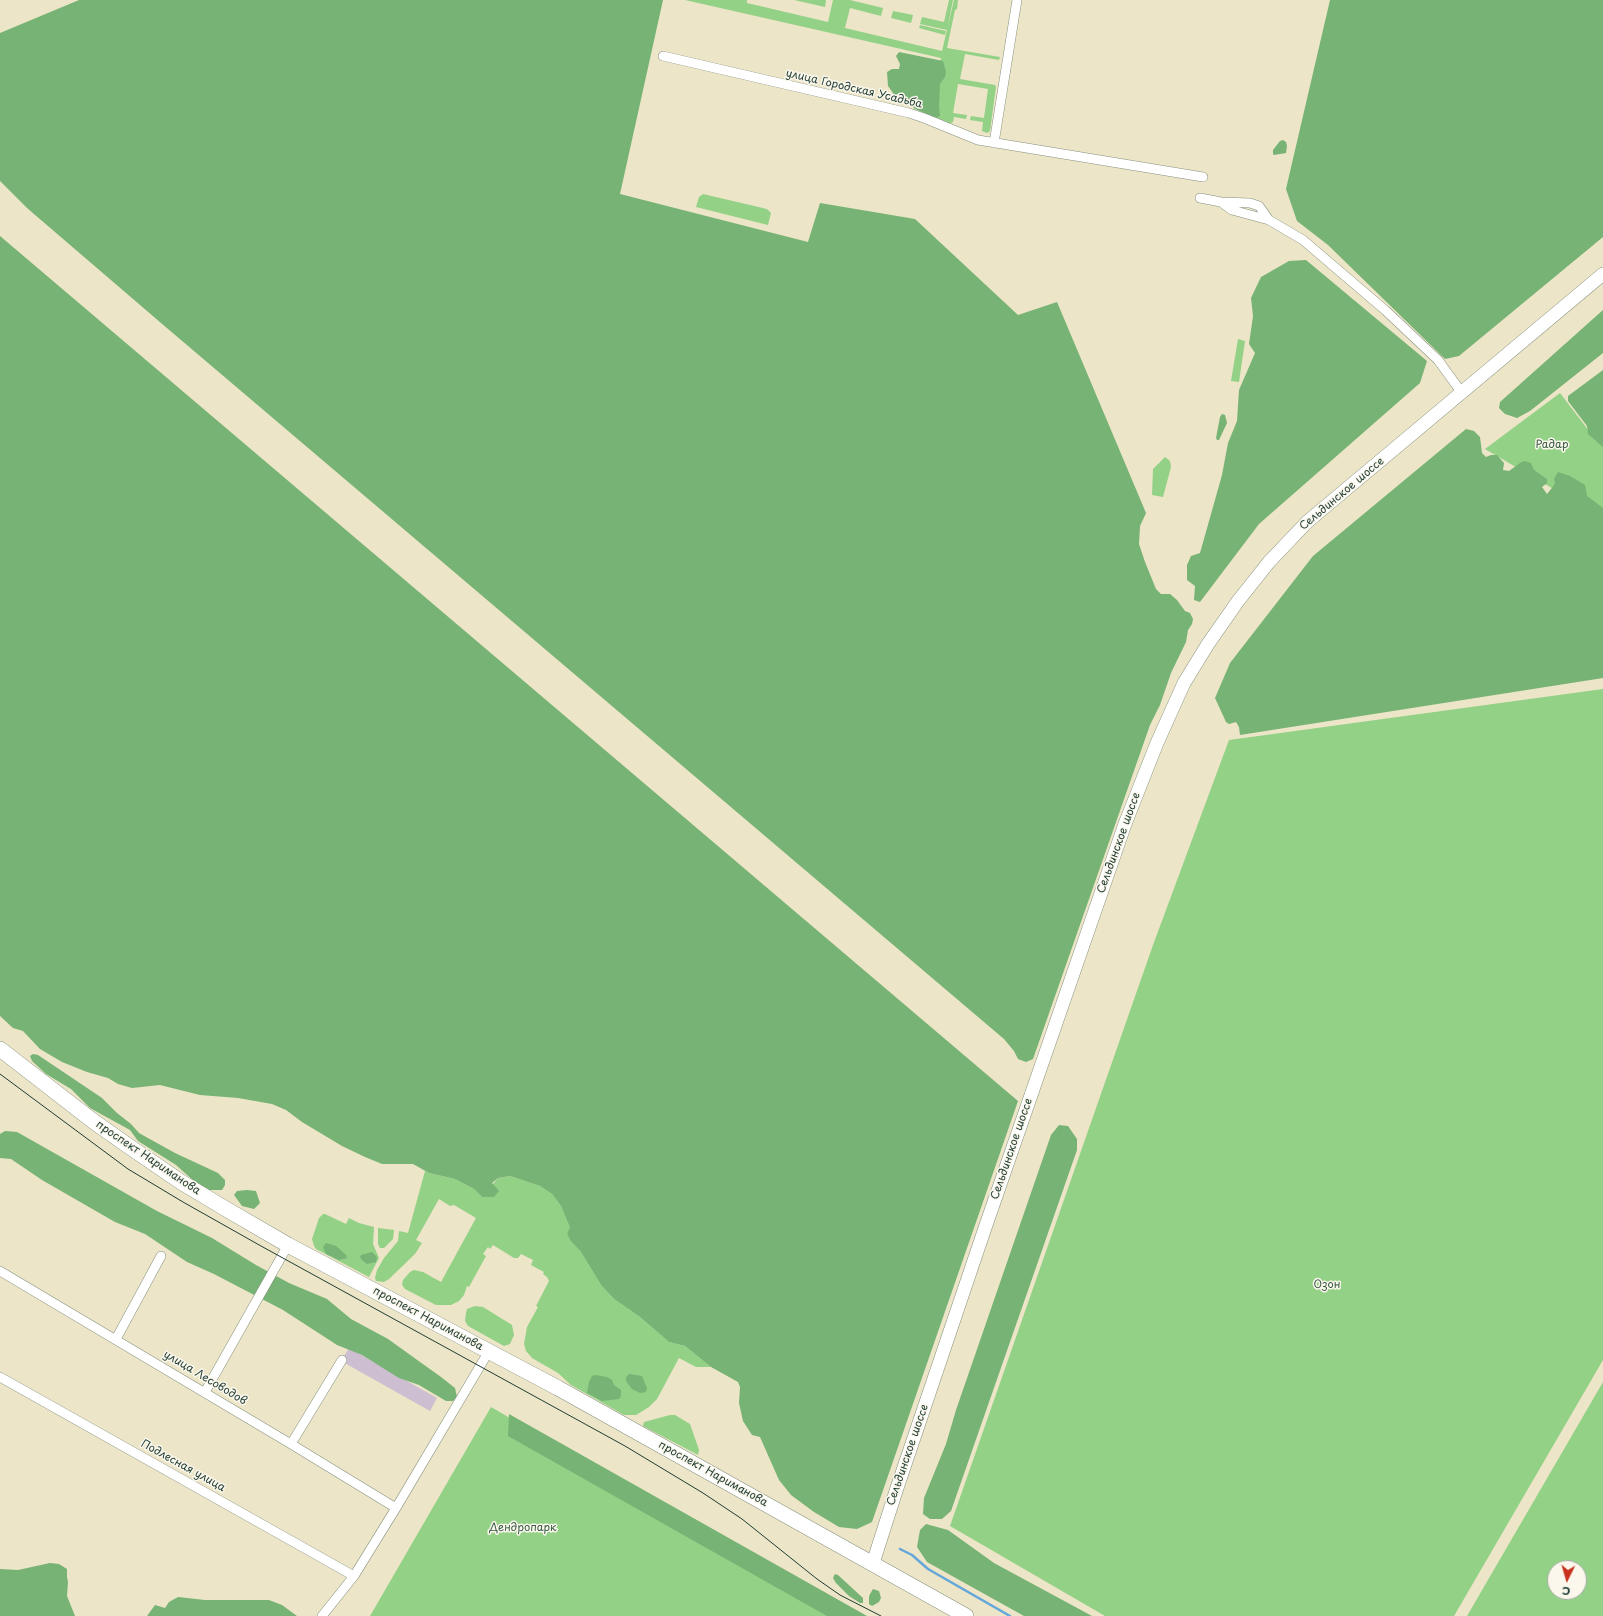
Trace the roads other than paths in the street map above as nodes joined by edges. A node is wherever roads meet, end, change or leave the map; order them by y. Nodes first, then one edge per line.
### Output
1 (1017, 0) edge
2 (663, 56) dead end
3 (994, 143) junction
4 (1203, 177) dead end
5 (1200, 198) dead end
6 (1603, 274) edge
7 (1462, 393) junction
8 (0, 1049) edge
9 (288, 1245) junction
10 (161, 1256) dead end
11 (0, 1270) edge
12 (116, 1338) junction
13 (489, 1351) junction
14 (342, 1360) dead end
15 (0, 1377) edge
16 (205, 1392) junction
17 (292, 1444) junction
18 (396, 1508) junction
19 (873, 1563) junction
20 (354, 1576) junction
21 (322, 1616) edge
22 (966, 1616) edge

1 - 3 street
2 - 3 street, улица Городская Усадьба
3 - 4 street, улица Городская Усадьба
5 - 7 street
6 - 7 main road, Сельдинское шоссе
7 - 19 main road, Сельдинское шоссе
8 - 9 main road, проспект Нариманова
9 - 13 main road, проспект Нариманова
9 - 16 street
10 - 12 street
11 - 12 street, улица Лесоводов
12 - 16 street, улица Лесоводов
13 - 18 street
13 - 19 main road, проспект Нариманова
14 - 17 street
15 - 20 street, Подлесная улица
16 - 17 street, улица Лесоводов
17 - 18 street, улица Лесоводов
18 - 20 street
19 - 22 main road, проспект Нариманова
20 - 21 street

